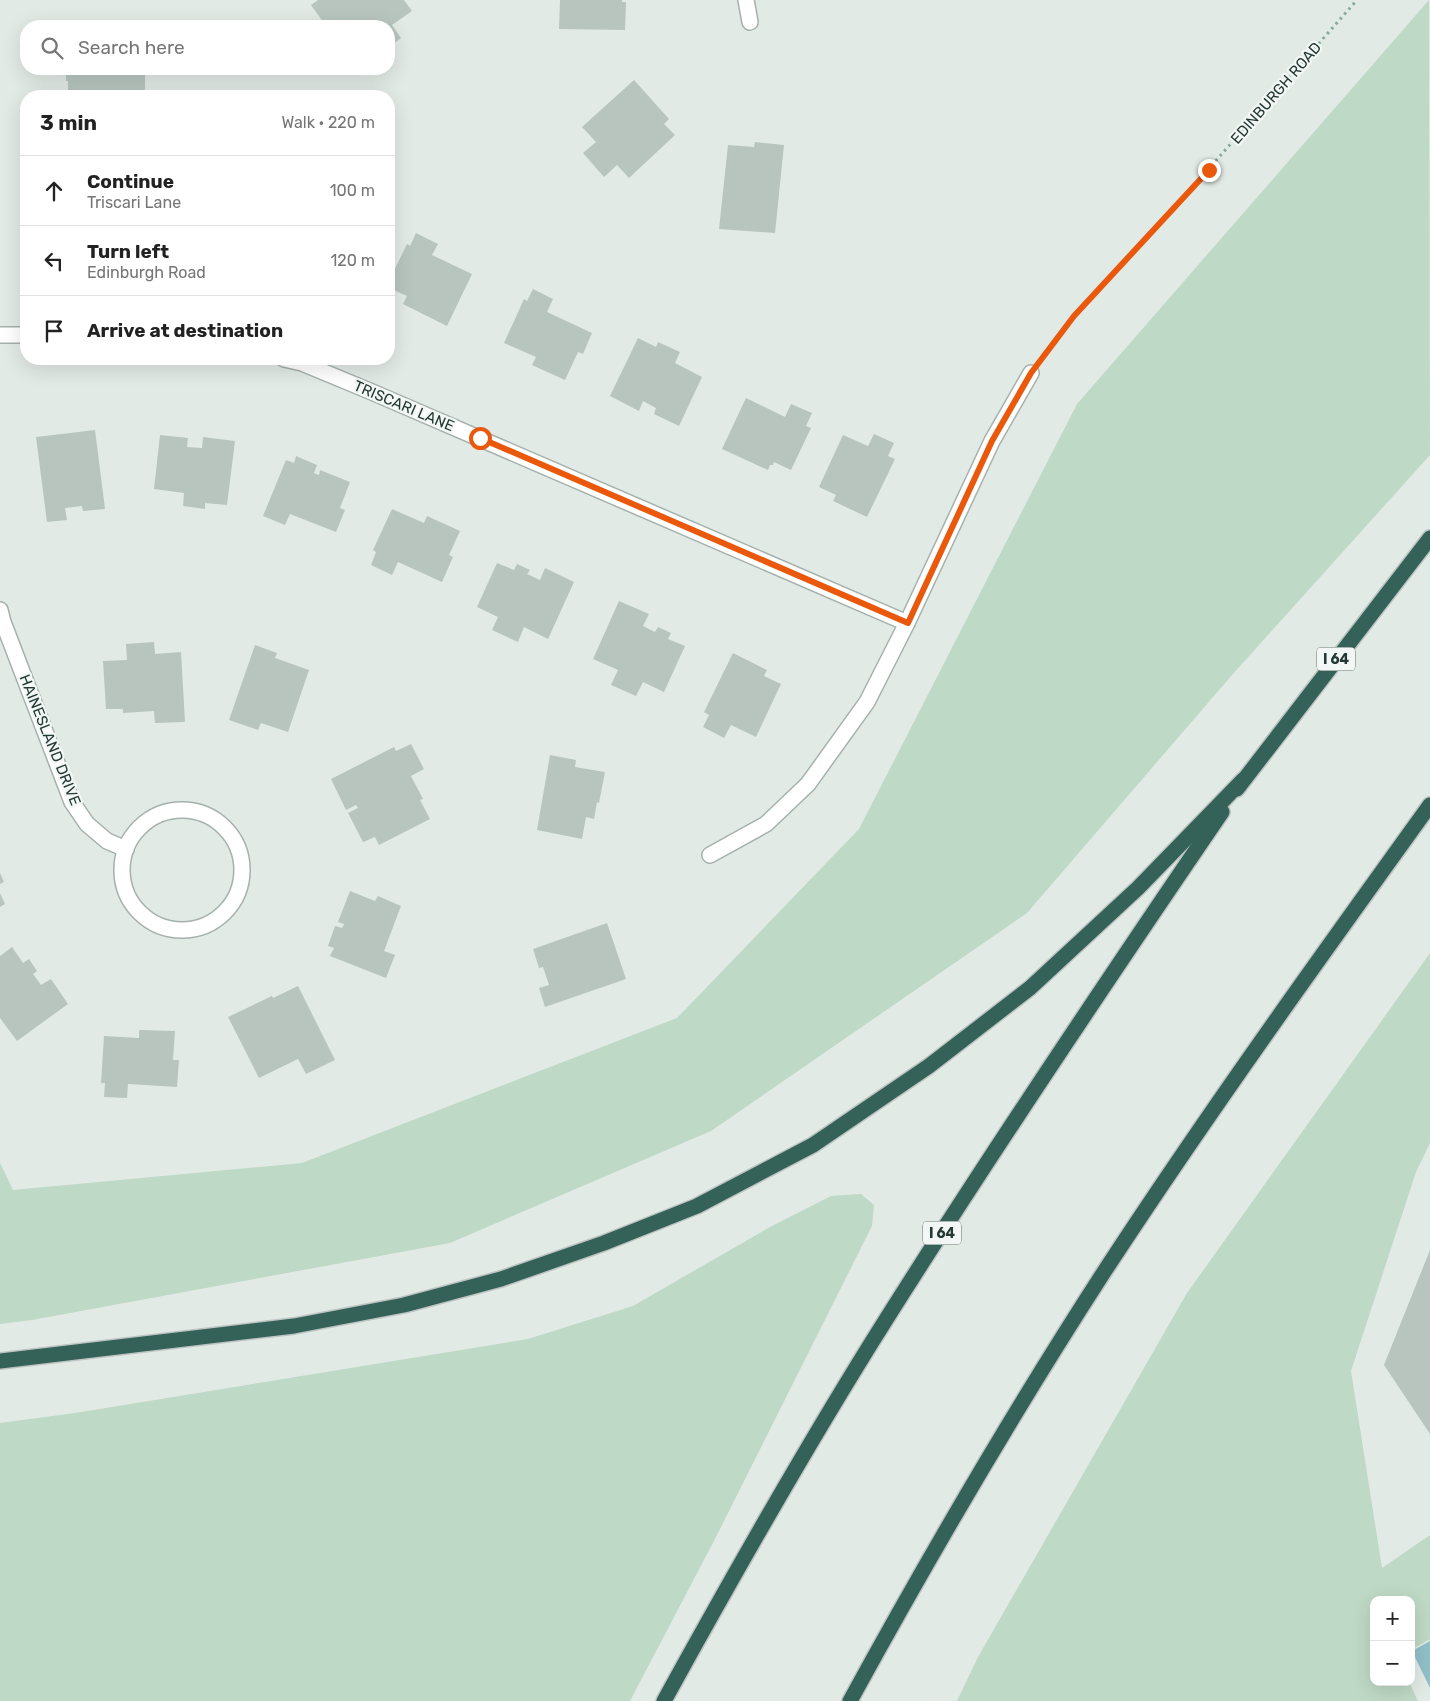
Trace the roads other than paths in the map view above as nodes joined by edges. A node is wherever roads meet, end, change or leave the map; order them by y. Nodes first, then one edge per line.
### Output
1 (746, 0) edge
2 (750, 22) dead end
3 (0, 335) edge
4 (20, 335) edge
5 (307, 365) edge
6 (1031, 373) road end
7 (1430, 538) edge
8 (0, 610) edge
9 (908, 623) junction
10 (1243, 780) junction
11 (1430, 805) edge
12 (126, 849) junction
13 (710, 855) dead end
14 (0, 1361) edge
15 (664, 1701) edge
16 (850, 1701) edge

1 - 2 street
3 - 4 street
5 - 9 street, TRISCARI LANE
6 - 9 street
7 - 10 highway, I 64
8 - 12 street, HAINESLAND DRIVE
9 - 13 street
10 - 14 highway
10 - 15 highway, I 64
11 - 16 highway
12 - 12 street

